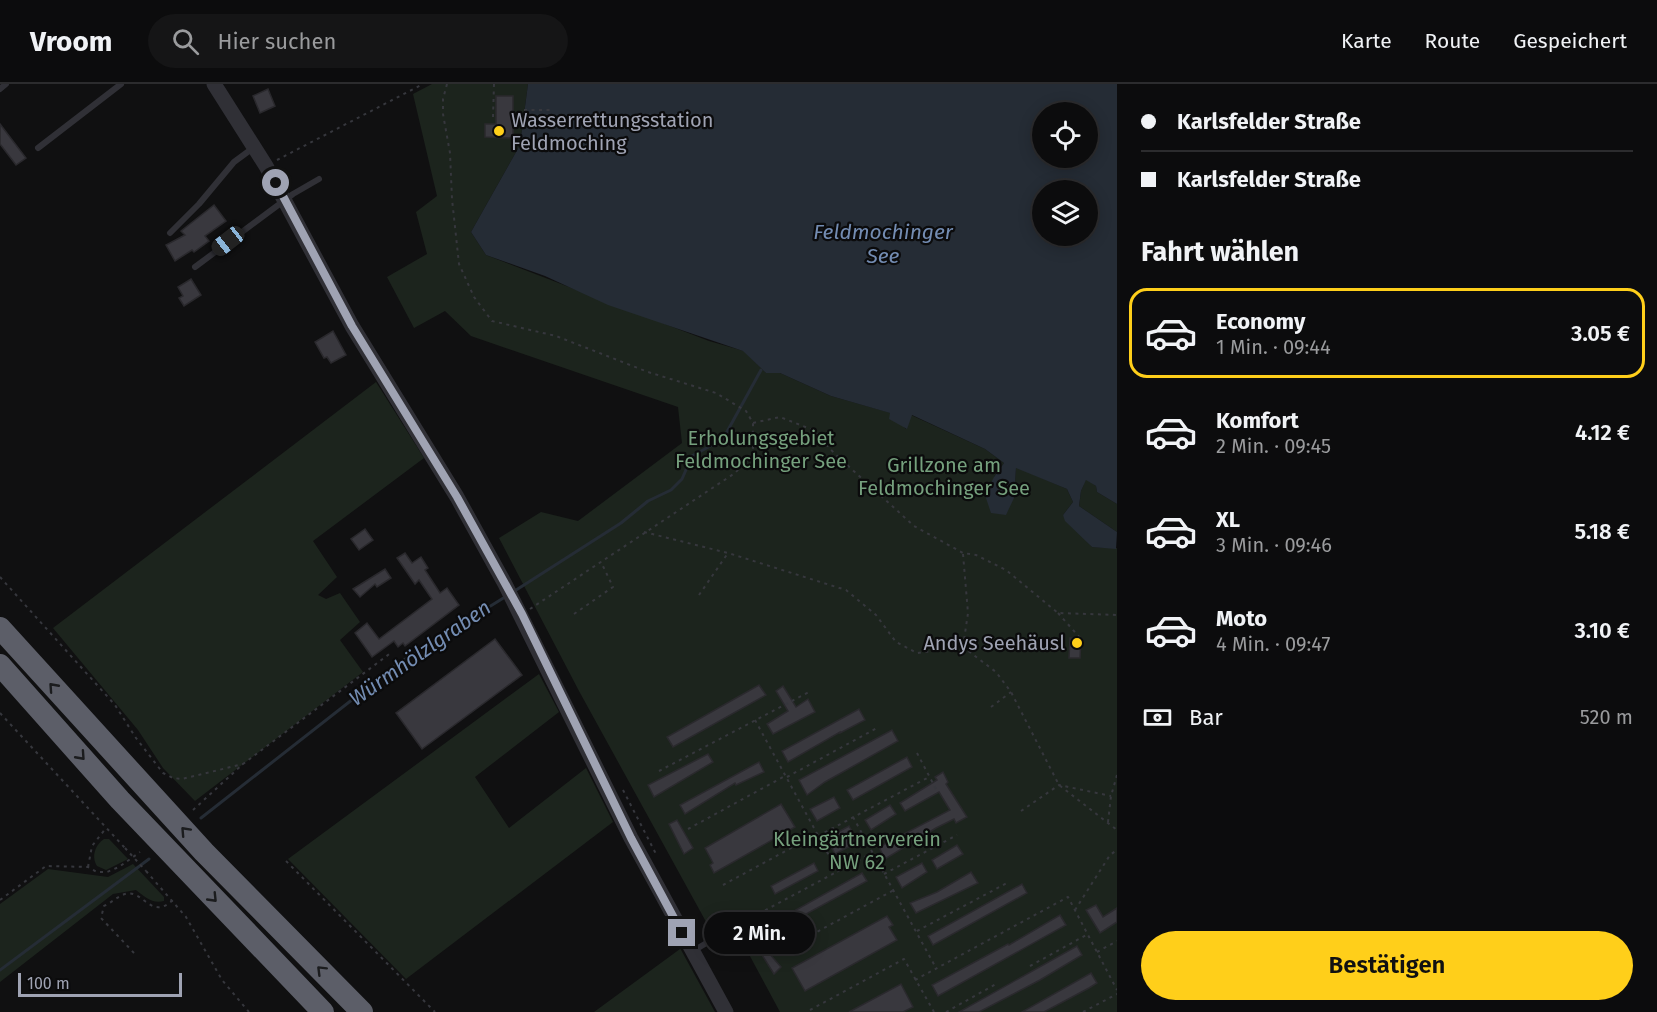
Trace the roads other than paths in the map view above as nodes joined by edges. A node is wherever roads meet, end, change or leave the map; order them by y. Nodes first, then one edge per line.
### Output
1 (6, 84) edge
2 (121, 84) edge
3 (214, 84) edge
4 (0, 88) edge
5 (254, 147) junction
6 (38, 148) dead end
7 (319, 178) dead end
8 (286, 201) junction
9 (170, 233) dead end
10 (195, 267) dead end
11 (0, 628) edge
12 (0, 665) edge
13 (725, 933) dead end
14 (692, 951) junction
15 (324, 1012) edge
16 (362, 1012) edge
17 (726, 1012) edge

1 - 4 lane
2 - 6 lane
3 - 5 street
5 - 8 street
5 - 9 lane
7 - 8 lane
8 - 10 lane
8 - 14 street
16 -> 11 highway
12 -> 15 highway
13 - 14 lane
14 - 17 street

